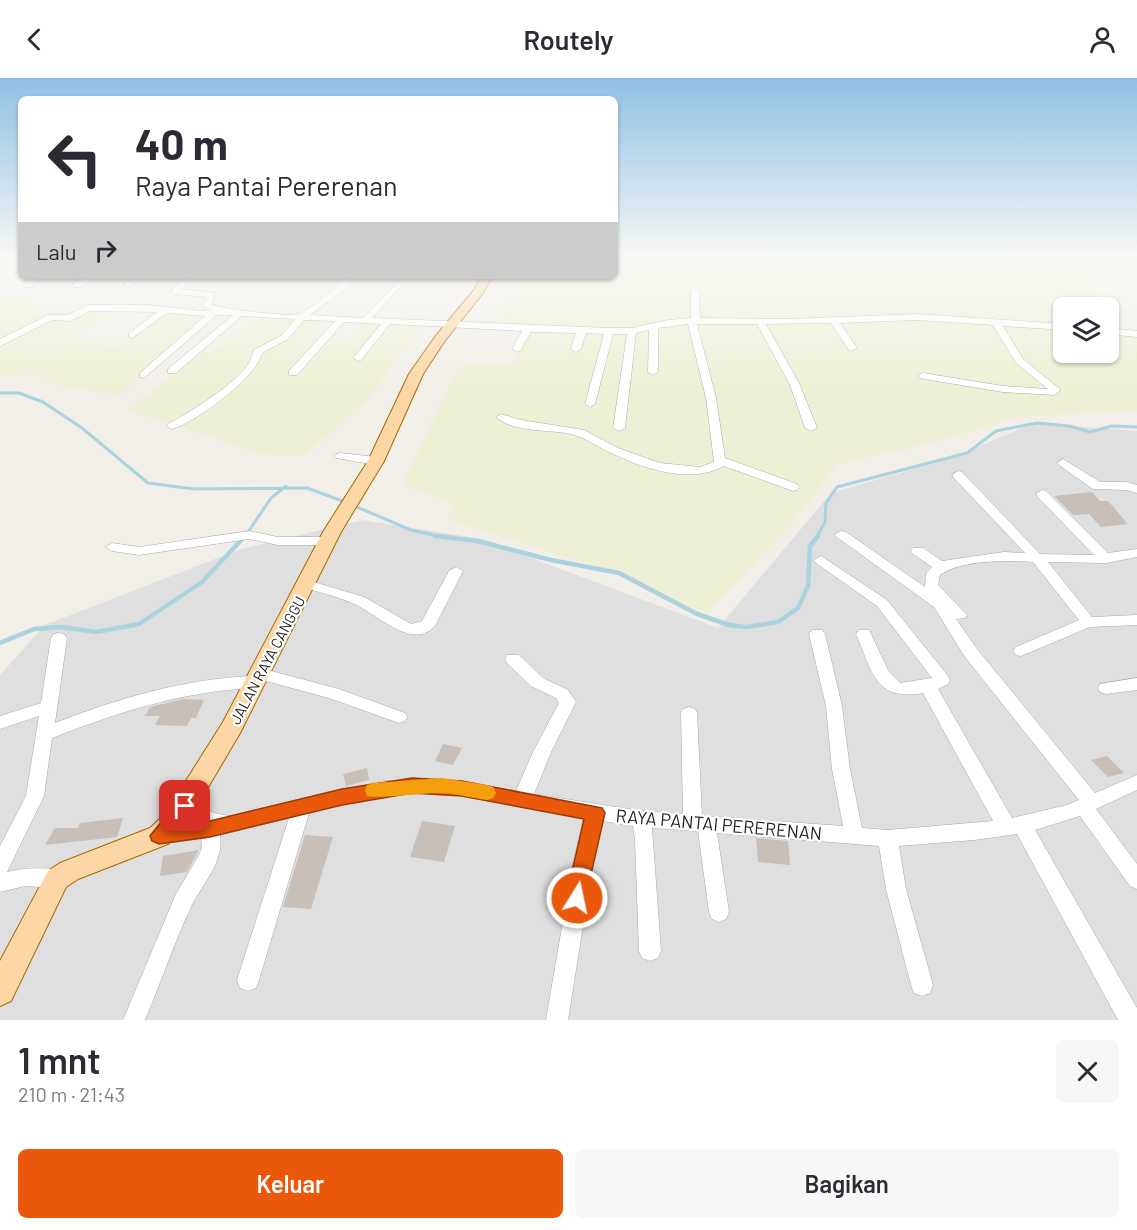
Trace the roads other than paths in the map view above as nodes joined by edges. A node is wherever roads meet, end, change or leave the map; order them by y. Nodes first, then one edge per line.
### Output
1 (209, 302) edge
2 (322, 302) edge
3 (382, 302) edge
4 (470, 302) edge
5 (695, 302) edge
6 (166, 309) junction
7 (216, 312) junction
8 (240, 313) junction
9 (302, 317) junction
10 (343, 318) junction
11 (366, 319) junction
12 (759, 320) junction
13 (388, 321) junction
14 (694, 321) junction
15 (834, 321) junction
16 (996, 322) junction
17 (451, 325) junction
18 (654, 326) junction
19 (1053, 326) edge
20 (528, 329) junction
21 (582, 330) junction
22 (609, 331) junction
23 (632, 331) junction
24 (1119, 333) edge
25 (1137, 334) edge
26 (132, 335) dead end
27 (0, 344) edge
28 (852, 348) dead end
29 (517, 350) dead end
30 (576, 350) dead end
31 (358, 358) dead end
32 (172, 371) dead end
33 (652, 372) dead end
34 (293, 373) dead end
35 (144, 375) dead end
36 (923, 376) dead end
37 (590, 404) dead end
38 (501, 417) dead end
39 (171, 426) dead end
40 (619, 428) dead end
41 (811, 428) dead end
42 (340, 456) dead end
43 (376, 460) junction
44 (722, 462) junction
45 (1063, 463) dead end
46 (958, 475) dead end
47 (793, 487) dead end
48 (1137, 489) edge
49 (1041, 494) dead end
50 (841, 535) dead end
51 (328, 541) junction
52 (112, 548) dead end
53 (918, 551) dead end
54 (1137, 553) edge
55 (1038, 559) junction
56 (1106, 559) junction
57 (821, 560) dead end
58 (944, 565) junction
59 (456, 571) dead end
60 (307, 584) junction
61 (960, 615) dead end
62 (1137, 620) edge
63 (1088, 622) junction
64 (817, 634) dead end
65 (864, 634) dead end
66 (59, 638) dead end
67 (1021, 651) dead end
68 (513, 659) dead end
69 (258, 678) junction
70 (1137, 684) edge
71 (928, 686) junction
72 (1106, 688) dead end
73 (50, 706) junction
74 (689, 713) dead end
75 (399, 717) dead end
76 (0, 723) edge
77 (45, 734) junction
78 (1137, 782) edge
79 (522, 799) junction
80 (1088, 805) junction
81 (185, 806) junction
82 (302, 806) junction
83 (595, 813) junction
84 (641, 819) junction
85 (700, 823) junction
86 (1014, 825) junction
87 (218, 826) junction
88 (159, 836) junction
89 (854, 836) junction
90 (888, 838) junction
91 (0, 866) edge
92 (57, 879) junction
93 (1137, 880) edge
94 (0, 883) edge
95 (720, 912) dead end
96 (650, 951) dead end
97 (248, 980) dead end
98 (922, 985) dead end
99 (0, 991) edge
100 (134, 1020) edge
101 (556, 1020) edge
102 (1131, 1020) edge

1 - 7 street
2 - 9 street
3 - 11 street
4 - 17 main road, JALAN RAYA CANGGU
5 - 14 street
6 - 7 street
6 - 26 street
6 - 27 street
7 - 8 street
7 - 35 street
8 - 9 street
8 - 32 street
9 - 10 street
9 - 39 street
10 - 11 street
10 - 34 street
11 - 13 street
12 - 14 street
12 - 15 street
12 - 41 street
13 - 17 street
13 - 31 street
14 - 18 street
14 - 44 street
15 - 16 street
15 - 28 street
16 - 19 street
16 - 36 street
17 - 20 street
17 - 43 main road, JALAN RAYA CANGGU
18 - 23 street
18 - 33 street
20 - 21 street
20 - 29 street
21 - 22 street
21 - 30 street
22 - 23 street
22 - 37 street
23 - 40 street
24 - 25 street
38 - 44 street
42 - 43 street
43 - 51 main road, JALAN RAYA CANGGU
44 - 47 street
45 - 48 street
46 - 55 street
49 - 56 street
50 - 80 street
51 - 52 street
51 - 60 main road, JALAN RAYA CANGGU
53 - 58 street
54 - 56 street
55 - 56 street
55 - 58 street
55 - 63 street
57 - 71 street
58 - 61 street
59 - 60 street
60 - 69 main road, JALAN RAYA CANGGU
62 - 63 street
63 - 67 street
64 - 89 street
65 - 71 street
66 - 73 street
68 - 79 street
69 - 75 street
69 - 77 street
69 - 81 main road, JALAN RAYA CANGGU
70 - 72 street
71 - 86 street
73 - 76 street
73 - 77 street
74 - 85 street
77 - 91 street
78 - 80 street, RAYA PANTAI PERERENAN
79 - 82 street, RAYA PANTAI PERERENAN
79 - 83 street, RAYA PANTAI PERERENAN
80 - 86 street, RAYA PANTAI PERERENAN
80 - 93 street
81 - 87 street, RAYA PANTAI PERERENAN
81 - 88 main road, JALAN RAYA CANGGU
82 - 87 street, RAYA PANTAI PERERENAN
82 - 97 street
83 - 84 street, RAYA PANTAI PERERENAN
83 - 101 street
84 - 85 street, RAYA PANTAI PERERENAN
84 - 96 street
85 - 89 street, RAYA PANTAI PERERENAN
85 - 95 street
86 - 90 street, RAYA PANTAI PERERENAN
86 - 102 street
87 - 88 street, RAYA PANTAI PERERENAN
87 - 100 street
88 - 92 main road, JALAN RAYA CANGGU
89 - 90 street, RAYA PANTAI PERERENAN
90 - 98 street
92 - 94 street
92 - 99 main road

